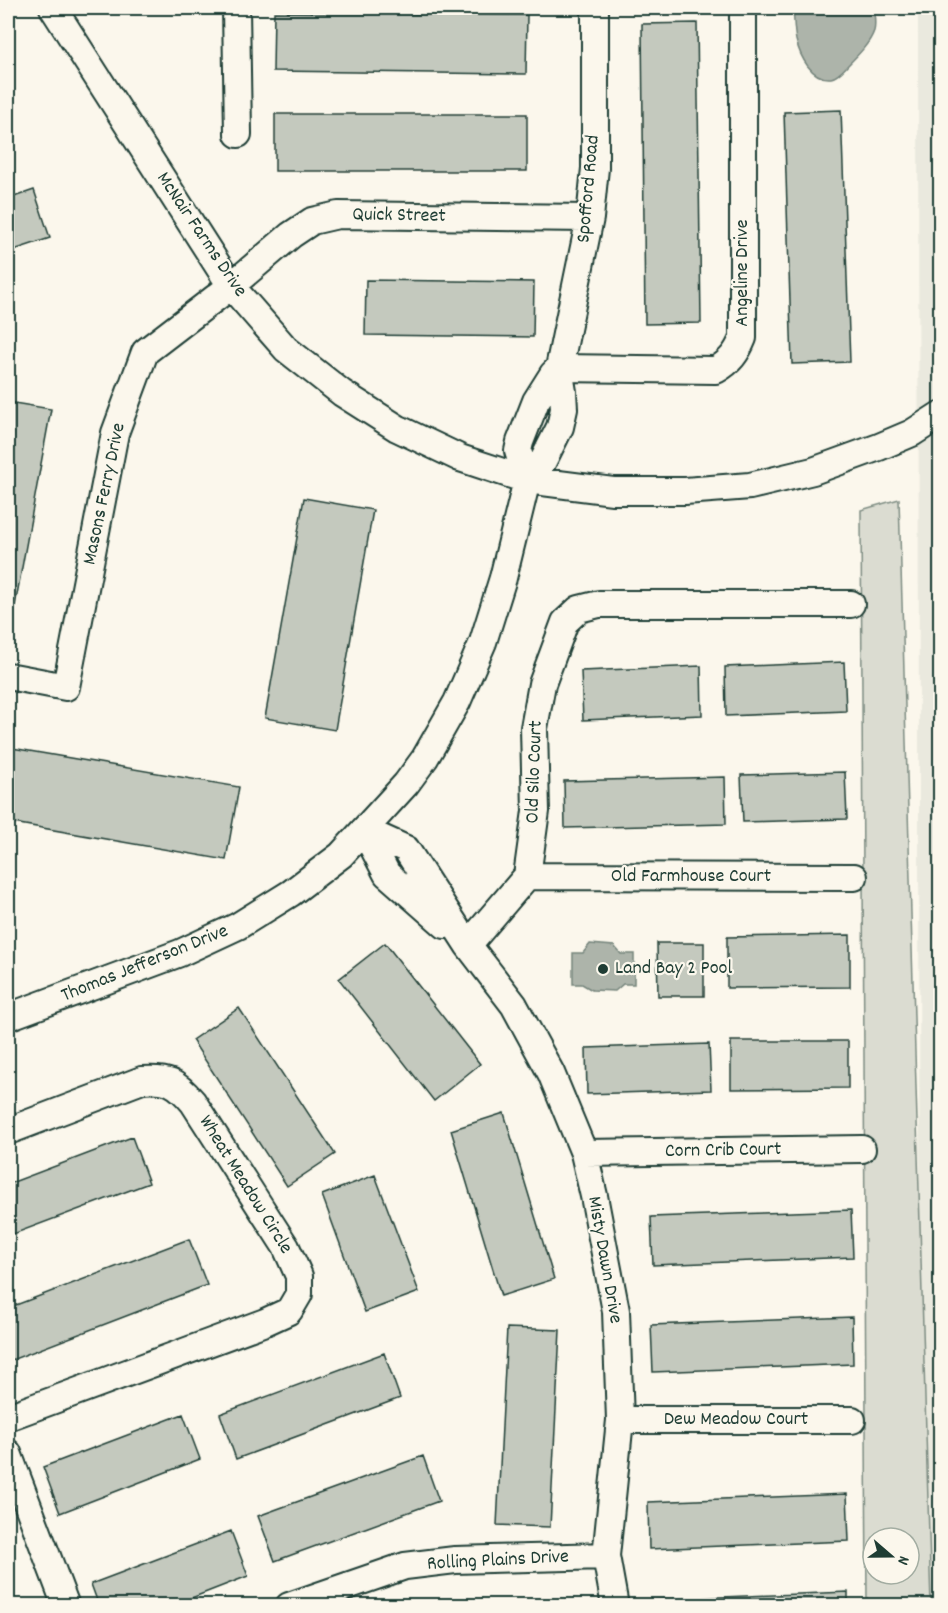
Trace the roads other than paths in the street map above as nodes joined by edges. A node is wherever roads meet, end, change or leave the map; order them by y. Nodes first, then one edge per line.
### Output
1 (53, 8) edge
2 (236, 8) edge
3 (595, 8) edge
4 (743, 8) edge
5 (238, 134) dead end
6 (590, 218) junction
7 (231, 286) junction
8 (559, 368) junction
9 (940, 415) edge
10 (527, 480) junction
11 (851, 604) dead end
12 (8, 676) edge
13 (364, 830) junction
14 (527, 876) junction
15 (854, 877) dead end
16 (468, 945) junction
17 (8, 1017) edge
18 (8, 1131) edge
19 (861, 1149) dead end
20 (584, 1153) junction
21 (8, 1417) edge
22 (620, 1420) junction
23 (852, 1420) dead end
24 (8, 1454) edge
25 (606, 1556) junction
26 (325, 1599) edge
27 (66, 1605) edge
28 (289, 1605) edge
29 (615, 1605) edge

1 - 7 street, McNair Farms Drive
2 - 5 street
3 - 6 street, Spofford Road
4 - 8 street, Angeline Drive
6 - 7 street, Quick Street
6 - 8 street, Spofford Road
7 - 10 street, McNair Farms Drive
7 - 12 street, Masons Ferry Drive
8 - 10 street, Spofford Road
9 - 10 street, McNair Farms Drive
10 - 13 street, Thomas Jefferson Drive
11 - 14 street, Old Silo Court
13 - 16 street, Misty Dawn Drive
13 - 17 street, Thomas Jefferson Drive
14 - 15 street, Old Farmhouse Court
14 - 16 street
16 - 20 street, Misty Dawn Drive
18 - 21 street, Wheat Meadow Circle
19 - 20 street, Corn Crib Court
20 - 22 street, Misty Dawn Drive
22 - 23 street, Dew Meadow Court
22 - 25 street, Misty Dawn Drive
24 - 27 street
25 - 26 street, Rolling Plains Drive
25 - 29 street, Misty Dawn Drive
26 - 28 street, Rolling Plains Drive

